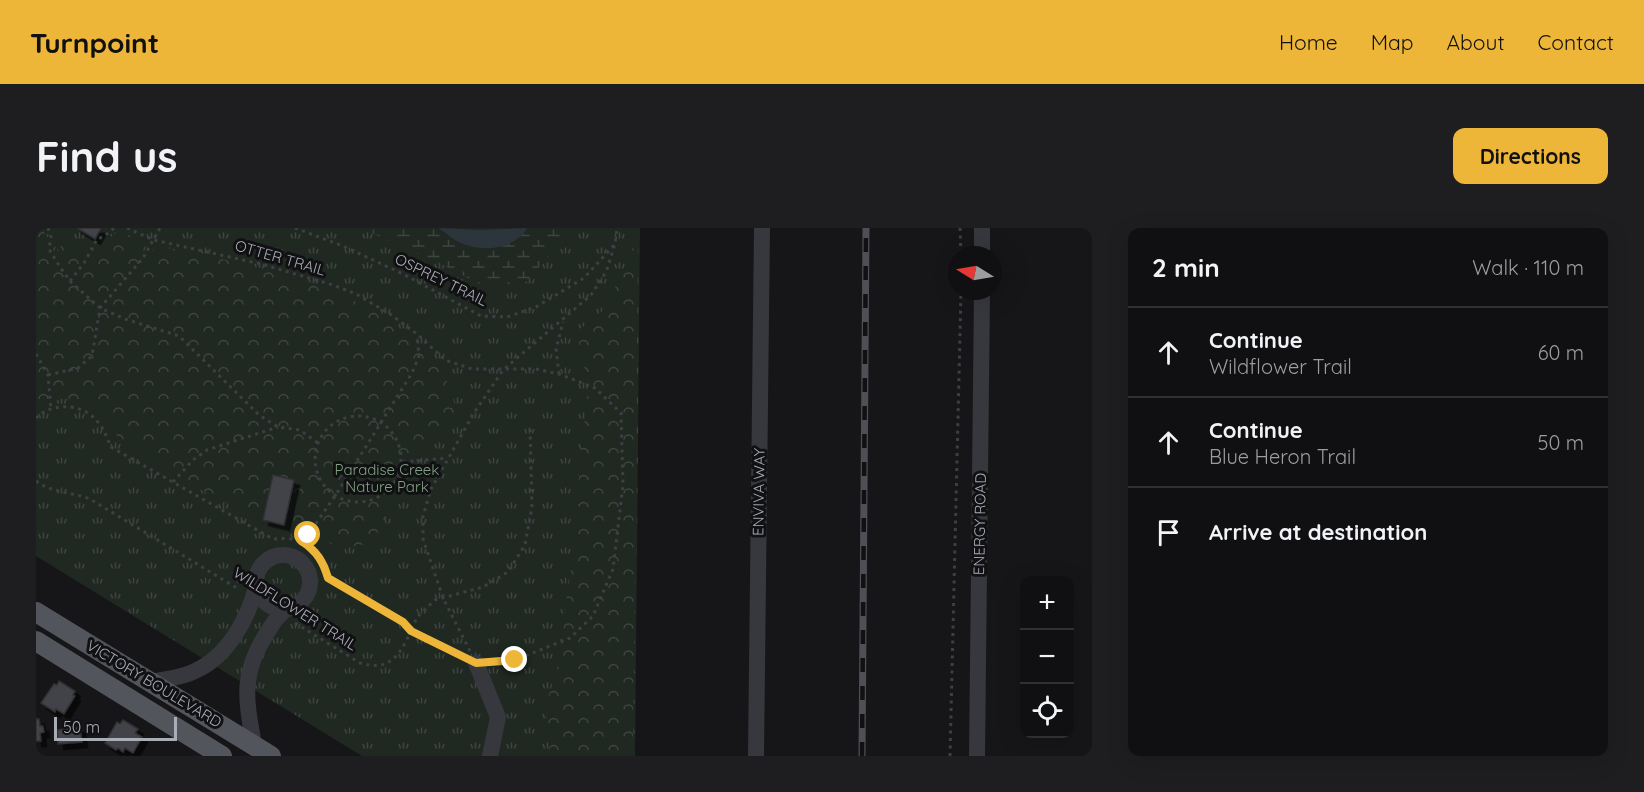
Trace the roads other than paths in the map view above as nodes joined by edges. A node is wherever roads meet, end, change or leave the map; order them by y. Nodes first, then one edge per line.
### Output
1 (762, 228) edge
2 (982, 228) edge
3 (982, 246) edge
4 (982, 300) edge
5 (255, 592) junction
6 (284, 611) junction
7 (36, 612) edge
8 (36, 641) edge
9 (476, 663) road end
10 (150, 682) junction
11 (254, 745) junction
12 (222, 756) edge
13 (272, 756) edge
14 (490, 756) edge
15 (756, 756) edge
16 (977, 756) edge

1 - 15 street, ENVIVA WAY
2 - 3 street
4 - 16 street, ENERGY ROAD
5 - 6 street
5 - 6 street
5 - 10 street
6 - 11 street
7 - 10 main road, VICTORY BOULEVARD
8 - 12 main road, VICTORY BOULEVARD
9 - 14 street
10 - 11 main road, VICTORY BOULEVARD
11 - 13 main road, VICTORY BOULEVARD

